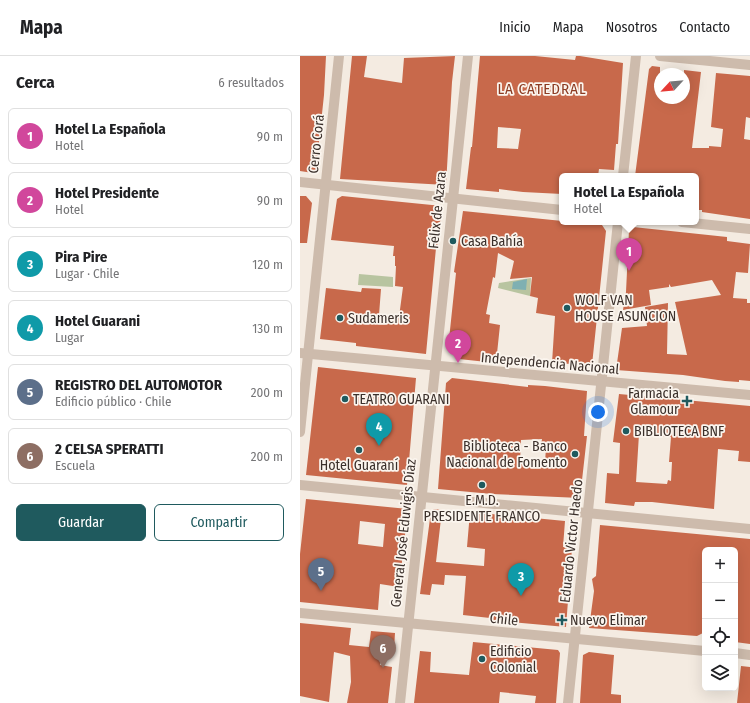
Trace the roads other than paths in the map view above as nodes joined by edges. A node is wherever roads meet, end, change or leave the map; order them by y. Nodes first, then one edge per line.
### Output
1 (339, 56) edge
2 (468, 56) edge
3 (636, 56) edge
4 (660, 56) edge
5 (750, 65) edge
6 (623, 173) edge
7 (300, 182) edge
8 (326, 185) junction
9 (453, 198) junction
10 (559, 210) edge
11 (699, 224) edge
12 (618, 225) edge
13 (750, 229) edge
14 (304, 354) edge
15 (434, 367) junction
16 (602, 381) junction
17 (750, 395) edge
18 (300, 432) edge
19 (300, 485) edge
20 (421, 497) junction
21 (588, 513) junction
22 (750, 529) edge
23 (300, 613) edge
24 (408, 623) junction
25 (575, 639) junction
26 (702, 651) edge
27 (738, 654) edge
28 (750, 655) edge
29 (400, 703) edge
30 (568, 703) edge

1 - 8 street, Cerro Corá
2 - 9 street, Félix de Azara
3 - 6 street
4 - 5 street
7 - 8 street
8 - 9 street
8 - 14 street, Cerro Corá
9 - 10 street
9 - 15 street, Félix de Azara
11 - 13 street
12 - 16 street, Eduardo Victor Haedo
14 - 15 street, Independencia Nacional
14 - 18 street, Cerro Corá
15 - 16 street, Independencia Nacional
15 - 20 street, General José Eduvigis Díaz
16 - 17 street, Independencia Nacional
16 - 21 street, Eduardo Victor Haedo
19 - 20 street
20 - 21 street
20 - 24 street, General José Eduvigis Díaz
21 - 22 street
21 - 25 street, Eduardo Victor Haedo
23 - 24 street, Chile
24 - 25 street, Chile
24 - 29 street, General José Eduvigis Díaz
25 - 26 street, Chile
25 - 30 street, Eduardo Victor Haedo
27 - 28 street

